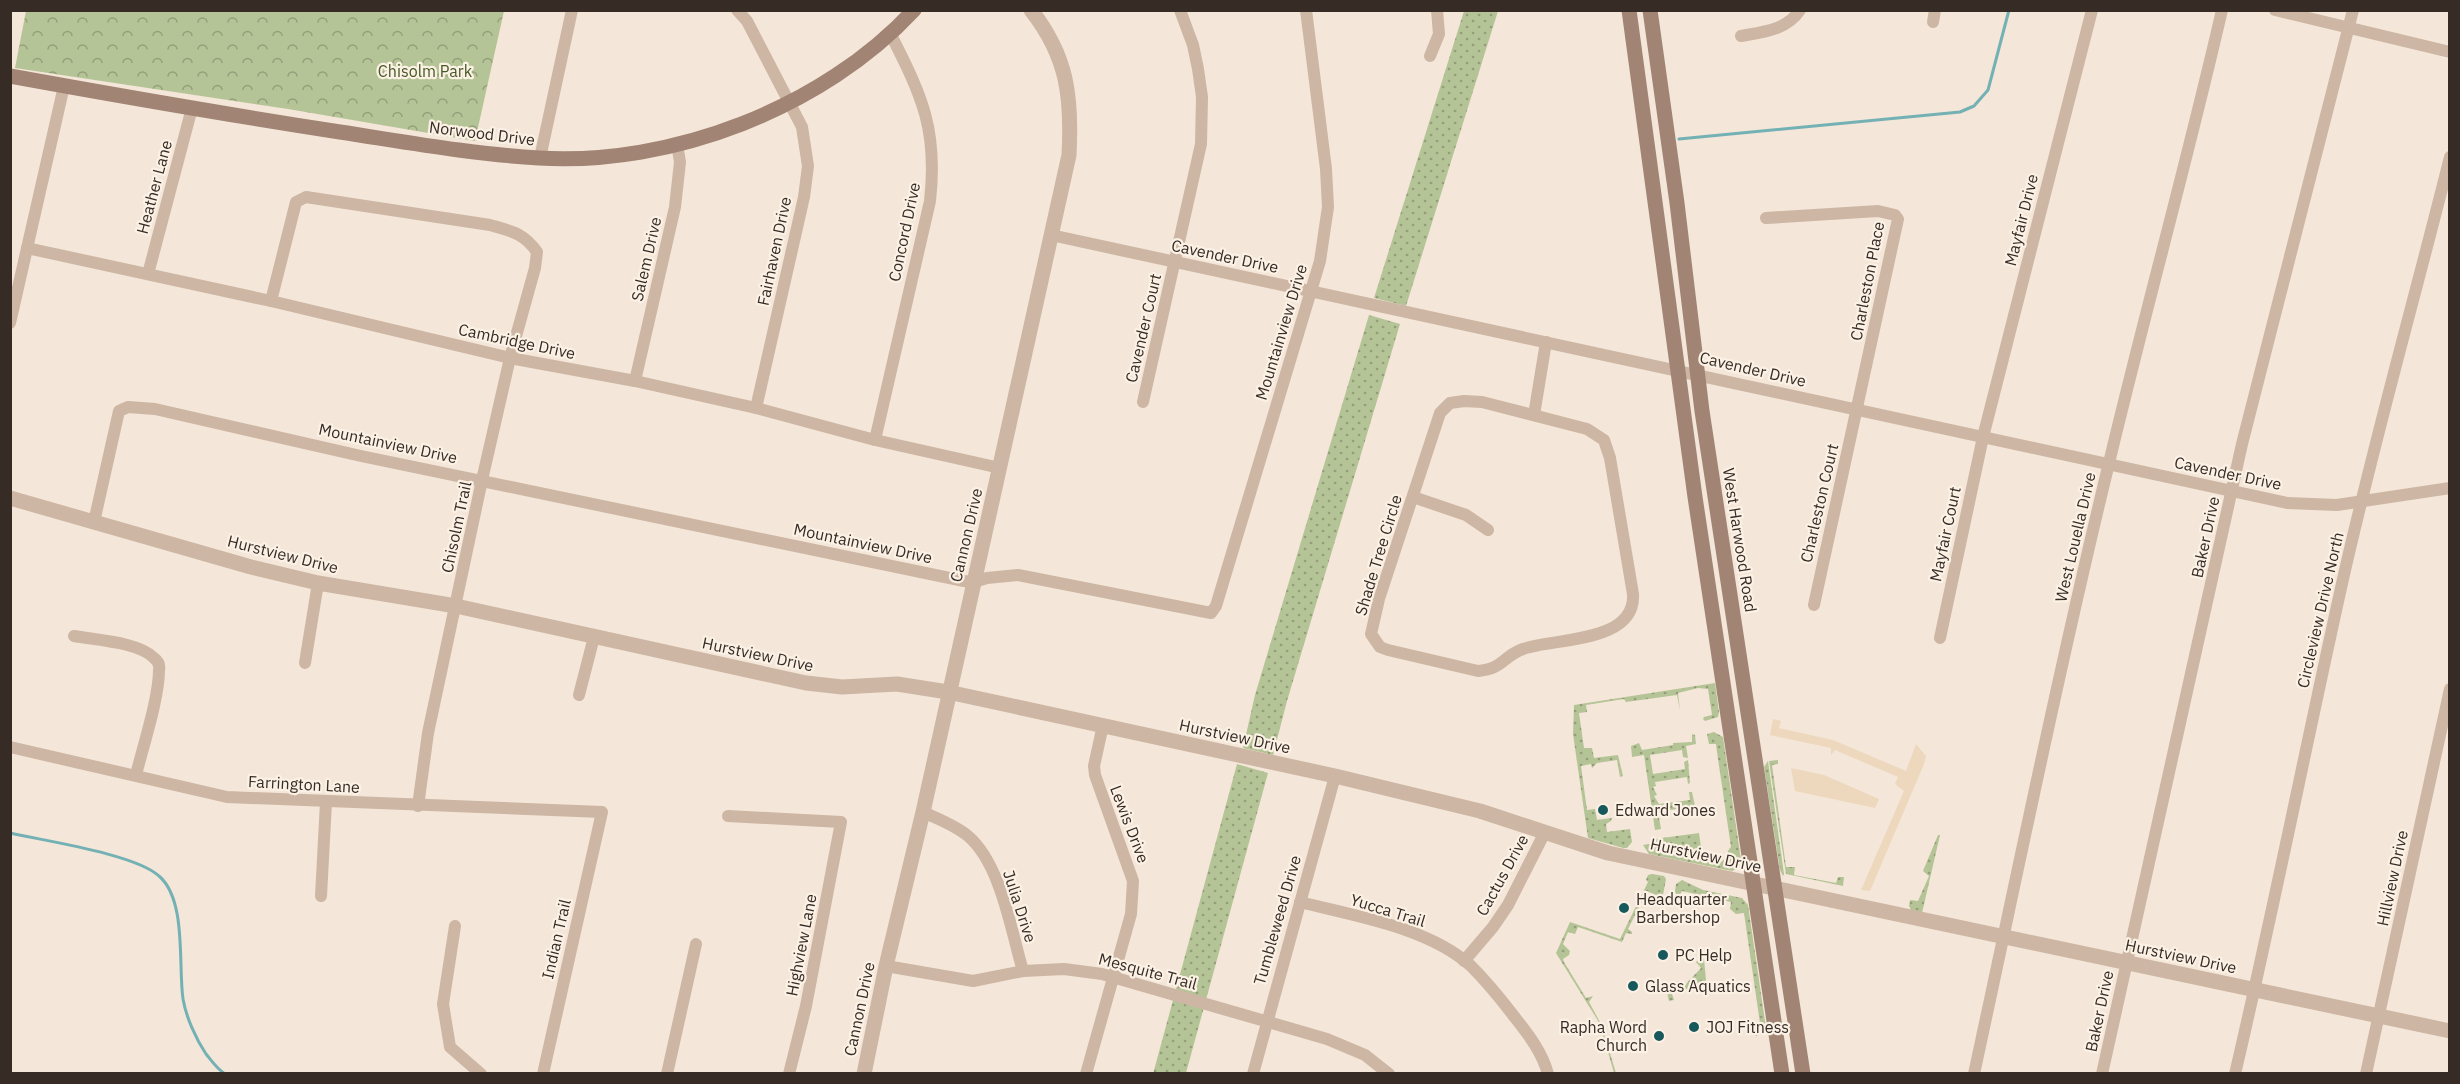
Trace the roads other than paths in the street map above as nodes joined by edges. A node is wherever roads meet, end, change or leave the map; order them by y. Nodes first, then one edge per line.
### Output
1 (572, 10) edge
2 (737, 10) edge
3 (914, 10) edge
4 (1030, 10) edge
5 (1180, 10) edge
6 (1306, 10) edge
7 (1437, 10) edge
8 (1629, 10) edge
9 (1650, 10) edge
10 (1800, 10) edge
11 (2092, 10) edge
12 (2222, 10) edge
13 (2275, 10) edge
14 (2353, 10) edge
15 (2349, 29) junction
16 (891, 35) junction
17 (1741, 36) dead end
18 (2450, 52) edge
19 (1430, 56) dead end
20 (10, 76) edge
21 (64, 86) junction
22 (788, 102) junction
23 (192, 108) junction
24 (677, 144) junction
25 (2450, 157) edge
26 (540, 158) junction
27 (1766, 218) dead end
28 (1052, 235) junction
29 (27, 248) junction
30 (1175, 262) junction
31 (148, 274) junction
32 (1311, 291) junction
33 (272, 301) junction
34 (10, 323) edge
35 (1546, 342) junction
36 (510, 358) junction
37 (1677, 369) junction
38 (1698, 373) junction
39 (635, 381) junction
40 (1143, 402) dead end
41 (756, 408) junction
42 (1858, 409) junction
43 (1534, 415) junction
44 (1983, 437) junction
45 (875, 440) junction
46 (2108, 465) junction
47 (1000, 468) junction
48 (482, 480) junction
49 (2450, 488) edge
50 (2231, 491) junction
51 (1413, 497) junction
52 (10, 498) edge
53 (2361, 503) junction
54 (94, 522) junction
55 (1488, 530) dead end
56 (974, 582) junction
57 (318, 583) junction
58 (1814, 605) dead end
59 (456, 606) junction
60 (74, 636) dead end
61 (594, 637) junction
62 (1940, 638) dead end
63 (304, 663) dead end
64 (2450, 689) edge
65 (948, 692) junction
66 (579, 695) dead end
67 (1103, 725) junction
68 (10, 747) edge
69 (136, 775) junction
70 (1335, 776) junction
71 (326, 802) junction
72 (418, 806) junction
73 (602, 812) joint
74 (923, 812) junction
75 (728, 816) dead end
76 (1545, 832) junction
77 (1753, 884) junction
78 (1775, 888) junction
79 (321, 896) dead end
80 (1300, 902) junction
81 (455, 926) dead end
82 (2004, 937) junction
83 (696, 944) dead end
84 (1464, 961) junction
85 (2127, 963) junction
86 (886, 966) junction
87 (1023, 972) junction
88 (1114, 978) junction
89 (2255, 990) junction
90 (2379, 1016) junction
91 (1266, 1021) junction
92 (2450, 1031) edge
93 (481, 1074) edge
94 (543, 1074) edge
95 (667, 1074) edge
96 (789, 1074) edge
97 (864, 1074) edge
98 (1086, 1074) edge
99 (1253, 1074) edge
100 (1389, 1074) edge
101 (1548, 1074) edge
102 (1782, 1074) edge
103 (1803, 1074) edge
104 (1974, 1074) edge
105 (2102, 1074) edge
106 (2235, 1074) edge
107 (2366, 1074) edge

1 - 26 street
2 - 22 street, Fairhaven Drive
3 - 16 main road, Norwood Drive
4 - 28 street, Cannon Drive
5 - 30 street, Cavender Court
6 - 32 street, Mountainview Drive
7 - 19 street
8 - 37 main road
9 - 38 main road, West Harwood Road
10 - 17 street
11 - 44 street, Mayfair Drive
12 - 46 street, West Louella Drive
13 - 15 street
14 - 15 street, Baker Drive
15 - 18 street
15 - 50 street, Baker Drive
16 - 22 main road, Norwood Drive
16 - 45 street, Concord Drive
20 - 21 main road, Norwood Drive
21 - 23 main road, Norwood Drive
21 - 29 street
22 - 24 main road, Norwood Drive
22 - 41 street, Fairhaven Drive
23 - 26 main road, Norwood Drive
23 - 31 street, Heather Lane
24 - 26 main road, Norwood Drive
24 - 39 street, Salem Drive
25 - 53 street, Circleview Drive North
27 - 42 street, Charleston Place
28 - 30 street, Cavender Drive
28 - 47 street, Cannon Drive
29 - 31 street, Cambridge Drive
29 - 34 street
30 - 32 street, Cavender Drive
30 - 40 street, Cavender Court
31 - 33 street, Cambridge Drive
32 - 35 street, Cavender Drive
32 - 56 street, Mountainview Drive
33 - 36 street, Cambridge Drive
33 - 36 street, Chisolm Trail
35 - 37 street, Cavender Drive
35 - 43 street
36 - 39 street, Cambridge Drive
36 - 48 street, Chisolm Trail
37 - 38 street, Cavender Drive
37 - 77 main road
38 - 42 street, Cavender Drive
38 - 78 main road, West Harwood Road
39 - 41 street, Cambridge Drive
41 - 45 street, Cambridge Drive
42 - 44 street, Cavender Drive
42 - 58 street, Charleston Court
43 - 51 street, Shade Tree Circle
43 - 51 street, Shade Tree Circle
44 - 46 street, Cavender Drive
44 - 62 street, Mayfair Court
45 - 47 street, Cambridge Drive
46 - 50 street, Cavender Drive
46 - 82 street, West Louella Drive
47 - 56 street, Cannon Drive
48 - 54 street, Mountainview Drive
48 - 56 street, Mountainview Drive
48 - 59 street, Chisolm Trail
49 - 53 street, Cavender Drive
50 - 53 street, Cavender Drive
50 - 85 street, Baker Drive
51 - 55 street
52 - 54 street, Hurstview Drive
53 - 89 street, Circleview Drive North
54 - 57 street, Hurstview Drive
56 - 65 street, Cannon Drive
57 - 59 street, Hurstview Drive
57 - 63 street
59 - 61 street, Hurstview Drive
59 - 72 street, Chisolm Trail
60 - 69 street
61 - 65 street, Hurstview Drive
61 - 66 street
64 - 90 street, Hillview Drive
65 - 67 street, Hurstview Drive
65 - 74 street, Cannon Drive
67 - 70 street, Hurstview Drive
67 - 88 street, Lewis Drive
68 - 69 street, Farrington Lane
69 - 71 street, Farrington Lane
70 - 76 street, Hurstview Drive
70 - 80 street, Tumbleweed Drive
71 - 72 street, Farrington Lane
71 - 79 street
72 - 73 street, Farrington Lane
73 - 94 street, Indian Trail
74 - 86 street, Cannon Drive
74 - 87 street, Julia Drive
75 - 96 street, Highview Lane
76 - 77 street, Hurstview Drive
76 - 84 street, Cactus Drive
77 - 78 street, Hurstview Drive
77 - 102 main road
78 - 82 street, Hurstview Drive
78 - 103 main road, West Harwood Road
80 - 84 street, Yucca Trail
80 - 91 street, Tumbleweed Drive
81 - 93 street
82 - 85 street, Hurstview Drive
82 - 104 street, West Louella Drive
83 - 95 street
84 - 101 street, Yucca Trail
85 - 89 street, Hurstview Drive
85 - 105 street, Baker Drive
86 - 87 street, Mesquite Trail
86 - 97 street, Cannon Drive
87 - 88 street, Mesquite Trail
88 - 91 street, Mesquite Trail
88 - 98 street, Lewis Drive
89 - 90 street, Hurstview Drive
89 - 106 street, Circleview Drive North
90 - 92 street, Hurstview Drive
90 - 107 street, Hillview Drive
91 - 99 street, Tumbleweed Drive
91 - 100 street, Mesquite Trail

